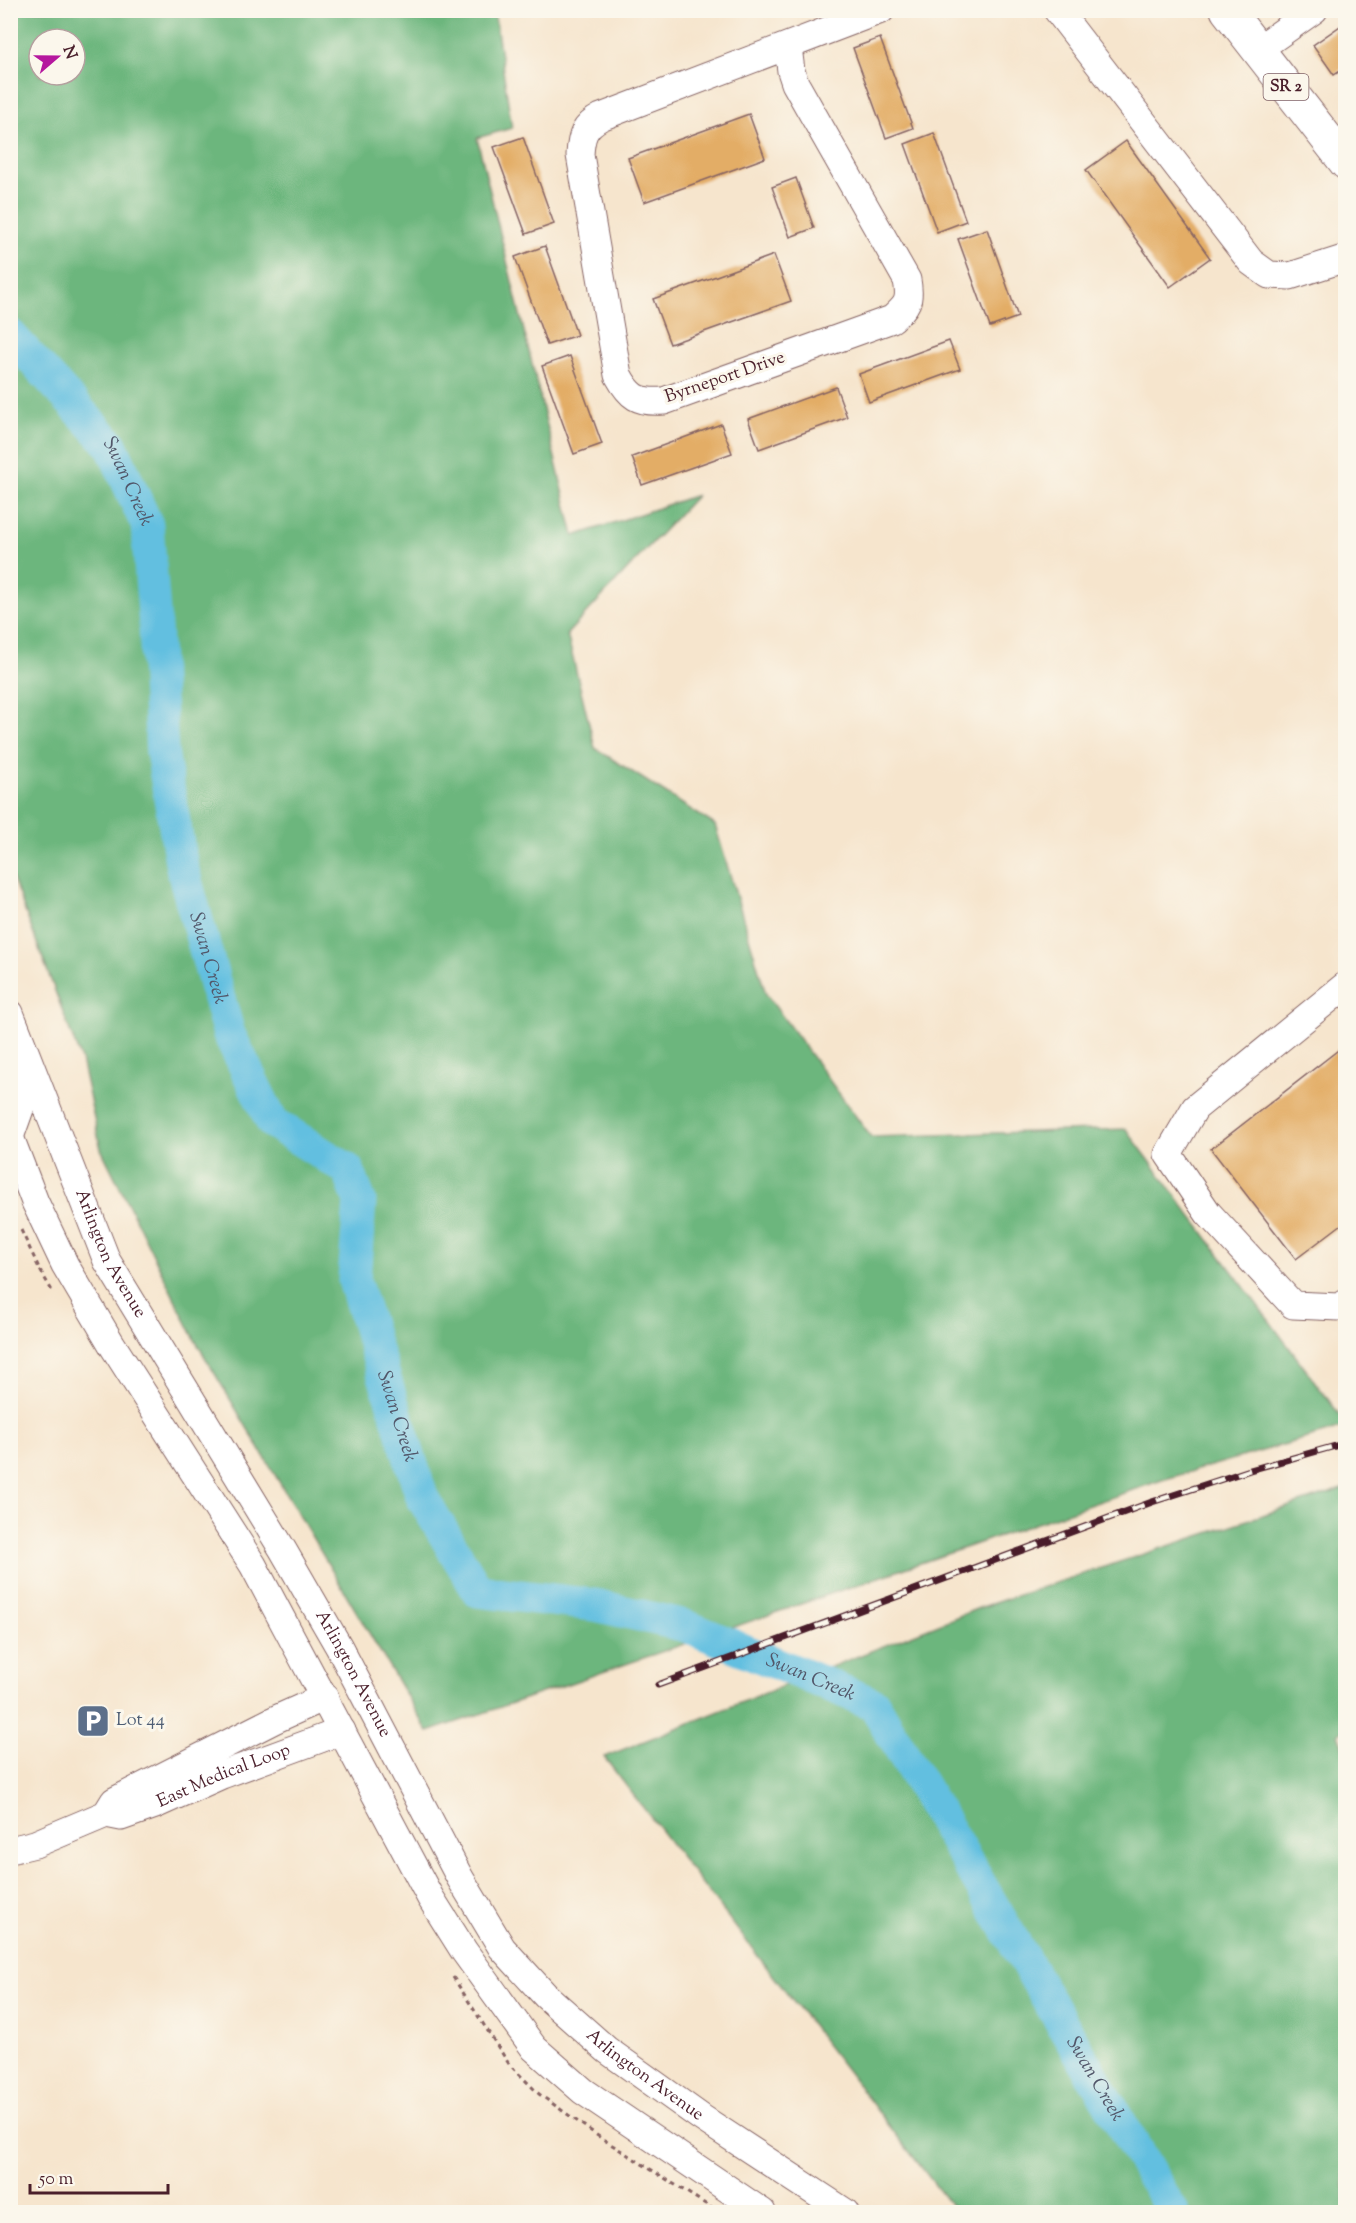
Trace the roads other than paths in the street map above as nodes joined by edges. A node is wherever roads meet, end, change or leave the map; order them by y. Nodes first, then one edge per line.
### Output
1 (881, 10) edge
2 (1057, 10) edge
3 (1227, 10) edge
4 (1314, 10) edge
5 (788, 47) junction
6 (1257, 50) junction
7 (1346, 163) edge
8 (1346, 258) edge
9 (1346, 985) edge
10 (10, 1013) edge
11 (20, 1052) edge
12 (11, 1137) edge
13 (1346, 1303) edge
14 (325, 1698) junction
15 (342, 1731) junction
16 (106, 1814) junction
17 (10, 1850) edge
18 (502, 1948) junction
19 (762, 2212) edge
20 (845, 2212) edge

1 - 5 street, Byrneport Drive
2 - 8 street
3 - 6 main road, SR 2
4 - 6 street
5 - 5 street, Byrneport Drive
6 - 7 main road, SR 2
9 - 13 street
10 - 11 street, Arlington Avenue
11 - 12 street
11 - 18 street, Arlington Avenue
12 - 14 street, Arlington Avenue
14 - 15 street, Arlington Avenue
14 - 16 street, East Medical Loop
14 - 18 street
15 - 16 street, East Medical Loop
15 - 19 street, Arlington Avenue
16 - 17 street, East Medical Loop
18 - 20 street, Arlington Avenue

